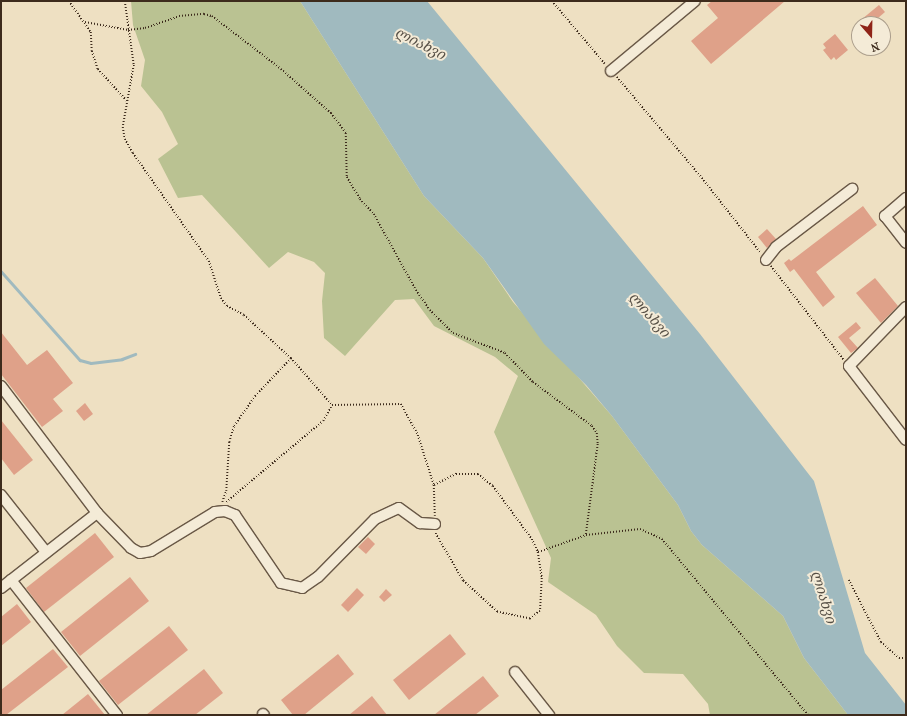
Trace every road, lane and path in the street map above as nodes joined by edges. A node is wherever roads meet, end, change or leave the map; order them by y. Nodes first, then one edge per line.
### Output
1 (69, 1) edge
2 (125, 1) edge
3 (552, 1) edge
4 (695, 1) edge
5 (85, 22) junction
6 (128, 30) junction
7 (611, 71) junction
8 (127, 101) junction
9 (852, 189) dead end
10 (906, 198) edge
11 (906, 243) edge
12 (766, 260) junction
13 (906, 307) edge
14 (291, 358) junction
15 (848, 366) junction
16 (1, 386) edge
17 (332, 405) junction
18 (906, 440) edge
19 (434, 485) junction
20 (1, 495) edge
21 (97, 512) junction
22 (215, 512) junction
23 (435, 524) junction
24 (586, 535) junction
25 (46, 552) junction
26 (538, 552) junction
27 (10, 580) junction
28 (849, 580) dead end
29 (1, 588) edge
30 (906, 658) edge
31 (515, 672) dead end
32 (117, 715) edge
33 (549, 715) edge
34 (808, 715) edge

1 - 5 path
2 - 6 path
3 - 7 path
4 - 7 street
5 - 6 path
5 - 8 path
6 - 8 path
6 - 24 path
7 - 12 path
8 - 14 path
9 - 12 street
10 - 11 street
12 - 15 path
13 - 15 street
14 - 17 path
14 - 22 path
15 - 18 street
16 - 21 street
17 - 19 path
17 - 22 path
19 - 23 path
19 - 26 path
20 - 25 street
21 - 22 street
21 - 25 street
22 - 23 street
23 - 26 path
24 - 26 path
24 - 34 path
25 - 27 street
27 - 29 street
27 - 32 street
28 - 30 path
31 - 33 street

